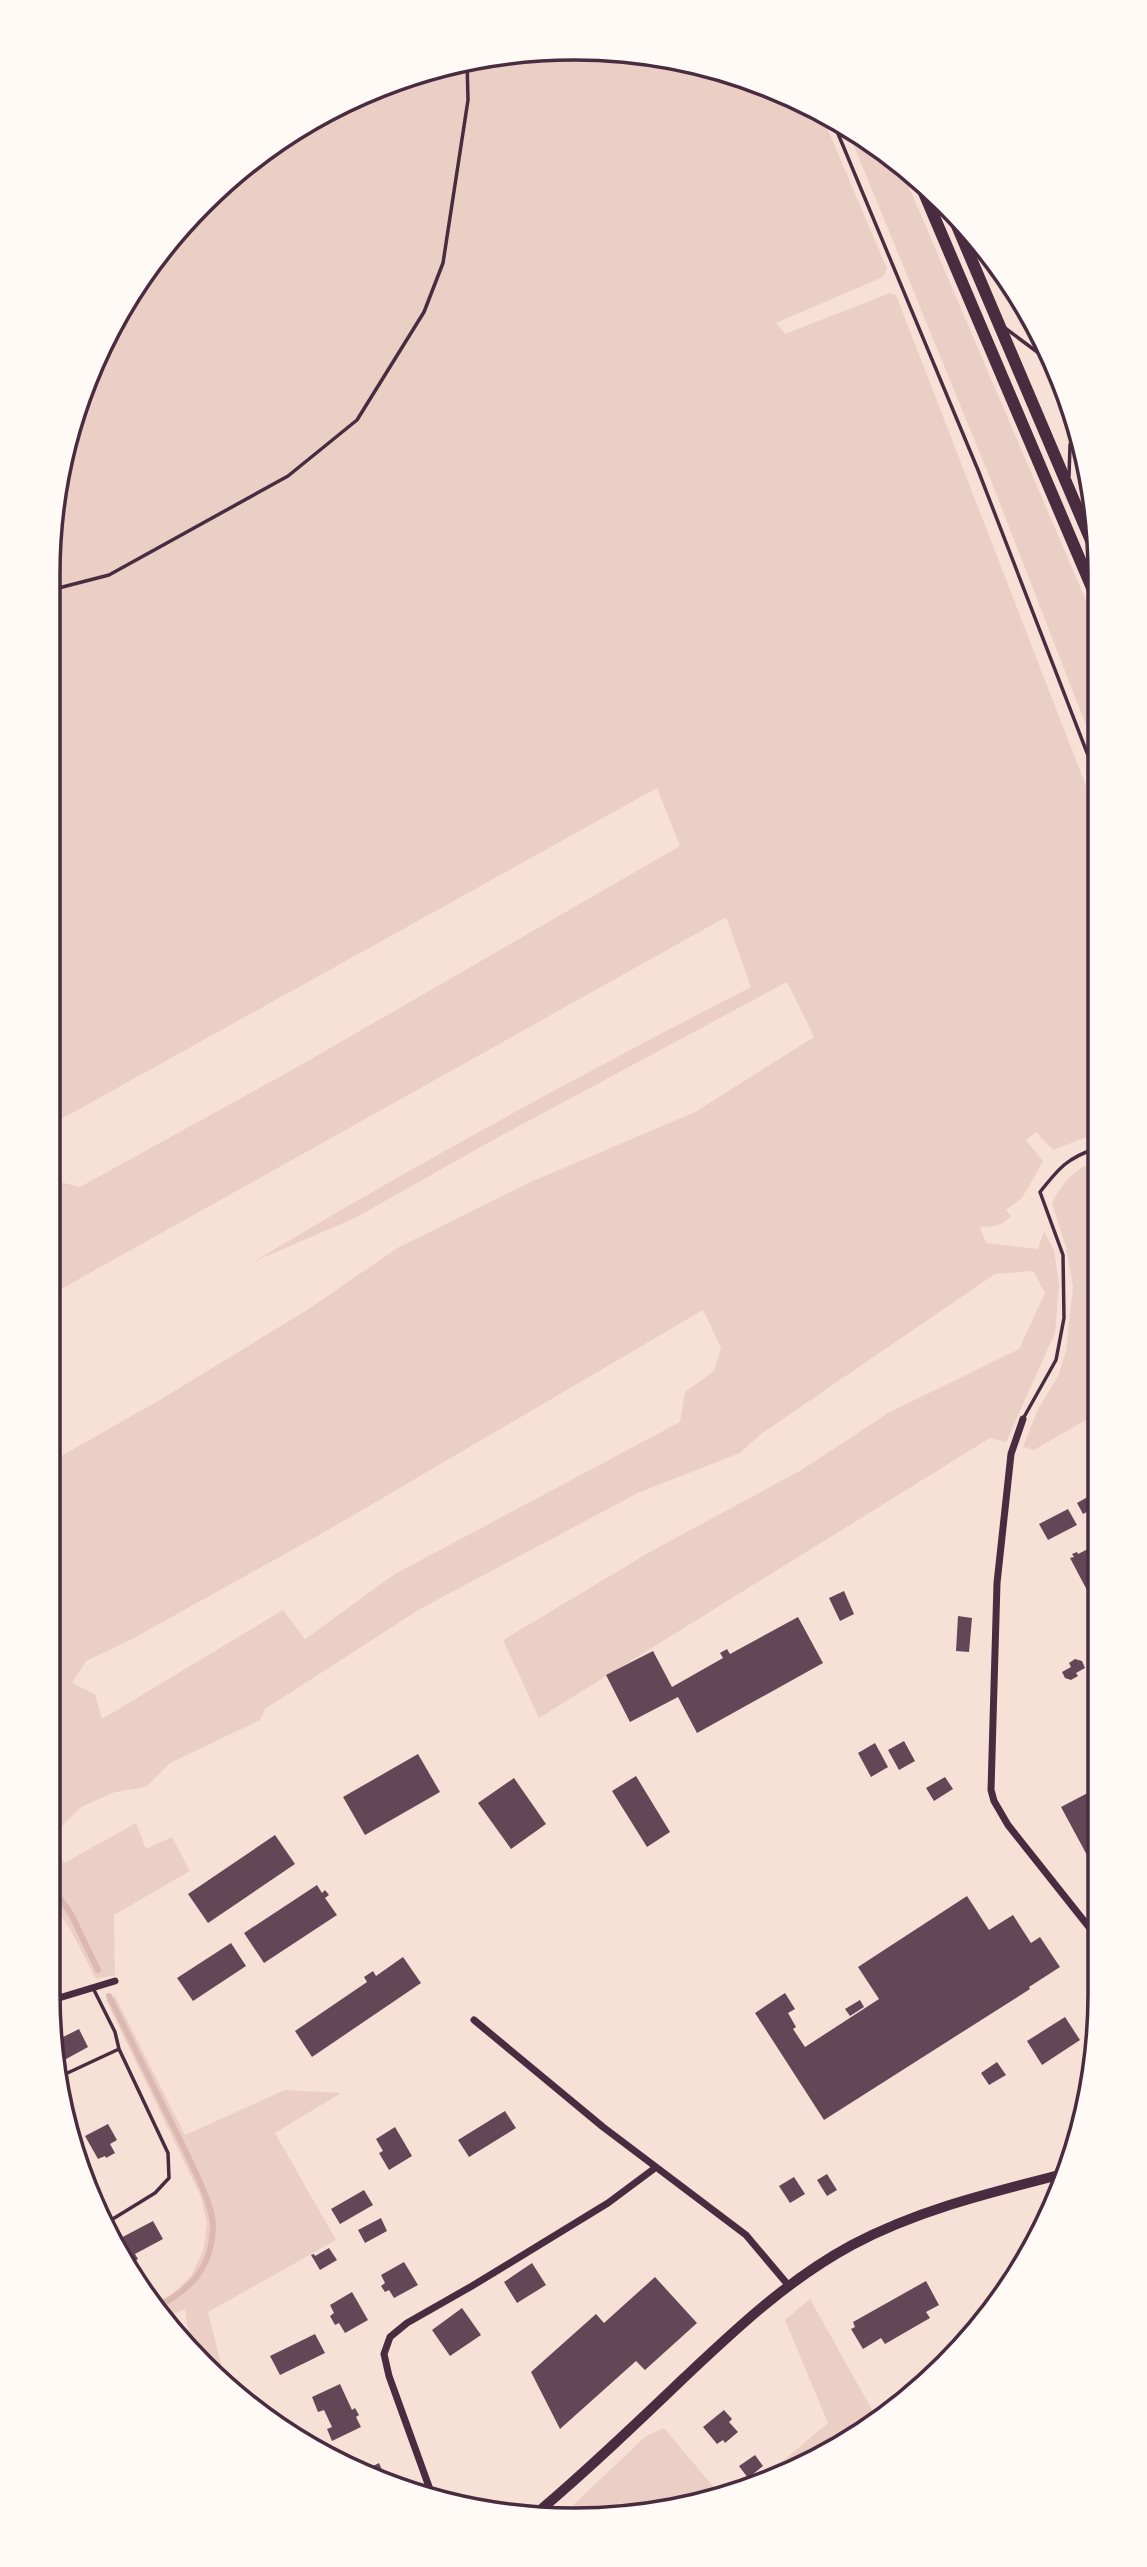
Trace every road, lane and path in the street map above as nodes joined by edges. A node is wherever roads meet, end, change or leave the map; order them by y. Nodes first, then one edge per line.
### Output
1 (467, 70) edge
2 (837, 132) edge
3 (928, 202) edge
4 (962, 237) edge
5 (998, 323) junction
6 (1037, 352) edge
7 (1071, 443) edge
8 (1069, 489) junction
9 (1085, 526) edge
10 (1088, 576) edge
11 (60, 588) edge
12 (1088, 755) edge
13 (1088, 1151) edge
14 (1023, 1419) joint
15 (1088, 1926) edge
16 (115, 1981) dead end
17 (93, 1988) junction
18 (60, 1998) edge
19 (474, 2020) dead end
20 (119, 2049) junction
21 (66, 2074) edge
22 (655, 2168) junction
23 (1053, 2176) edge
24 (112, 2219) edge
25 (789, 2286) junction
26 (429, 2487) edge
27 (544, 2506) edge

1 - 11 path
2 - 12 lane
3 - 10 main road
4 - 5 main road
5 - 6 lane
5 - 8 main road
7 - 8 lane
8 - 9 main road
13 - 14 lane
14 - 15 street
16 - 17 street
17 - 18 street
17 - 20 lane
19 - 22 street
20 - 21 lane
20 - 24 lane
22 - 25 street
22 - 26 street
23 - 25 street
25 - 27 street

